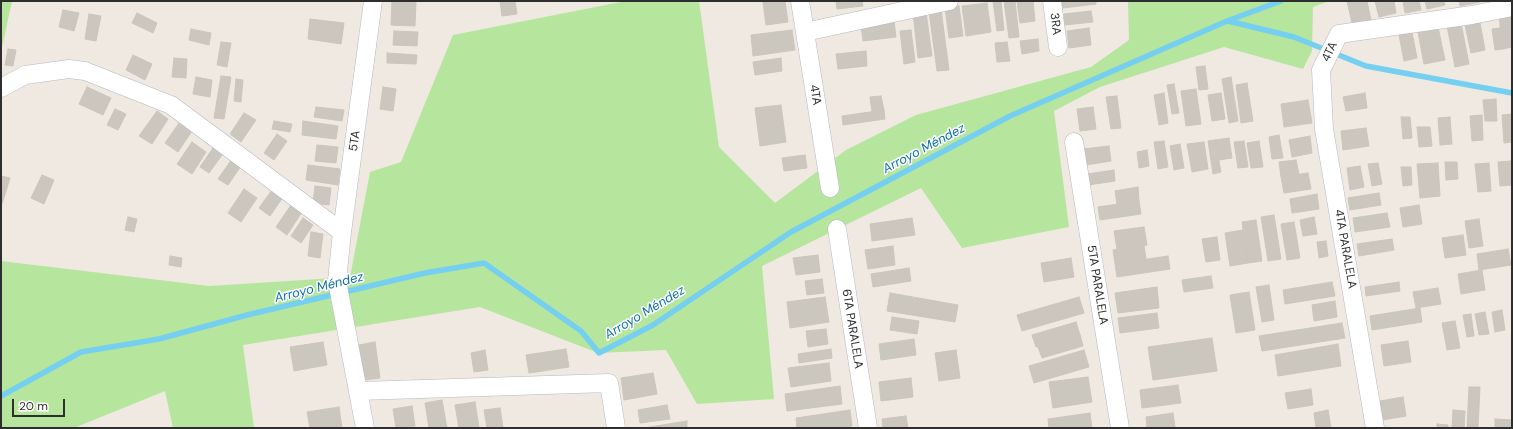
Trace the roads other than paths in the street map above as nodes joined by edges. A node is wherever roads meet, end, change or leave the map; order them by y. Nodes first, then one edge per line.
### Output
1 (373, 1) edge
2 (800, 1) edge
3 (949, 1) edge
4 (1052, 1) edge
5 (1512, 7) edge
6 (805, 32) junction
7 (1058, 46) dead end
8 (1321, 70) joint
9 (1, 88) edge
10 (1074, 142) dead end
11 (830, 188) dead end
12 (837, 229) dead end
13 (342, 232) junction
14 (359, 391) junction
15 (365, 428) edge
16 (616, 428) edge
17 (868, 428) edge
18 (1120, 428) edge
19 (1375, 428) edge

1 - 13 street, 5TA
2 - 6 street, 4TA
3 - 6 street
4 - 7 street, 3RA
5 - 8 street, 4TA
6 - 11 street, 4TA
8 - 19 street, 4TA PARALELA
9 - 13 street
10 - 18 street, 5TA PARALELA
12 - 17 street, 6TA PARALELA
13 - 14 street, 5TA
14 - 15 street, 5TA
14 - 16 street

